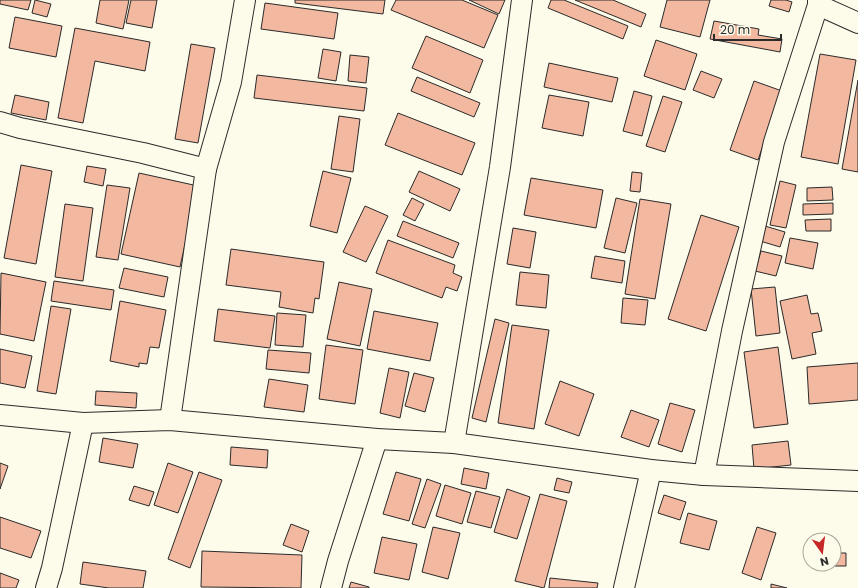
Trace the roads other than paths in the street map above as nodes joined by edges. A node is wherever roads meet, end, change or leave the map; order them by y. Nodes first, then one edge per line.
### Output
1 (245, 0) edge
2 (522, 0) edge
3 (818, 3) edge
4 (858, 23) edge
5 (0, 122) edge
6 (206, 169) junction
7 (0, 415) edge
8 (170, 420) junction
9 (83, 423) junction
10 (377, 439) junction
11 (454, 443) junction
12 (651, 470) junction
13 (704, 475) junction
14 (858, 481) edge
15 (46, 588) edge
16 (331, 588) edge
17 (624, 588) edge

1 - 6 street
2 - 11 street
3 - 4 street
3 - 13 street
5 - 6 street
6 - 8 street
7 - 9 street
8 - 9 street
8 - 10 street
9 - 15 street
10 - 11 street
10 - 16 street
11 - 12 street
12 - 13 street
12 - 17 street
13 - 14 street

